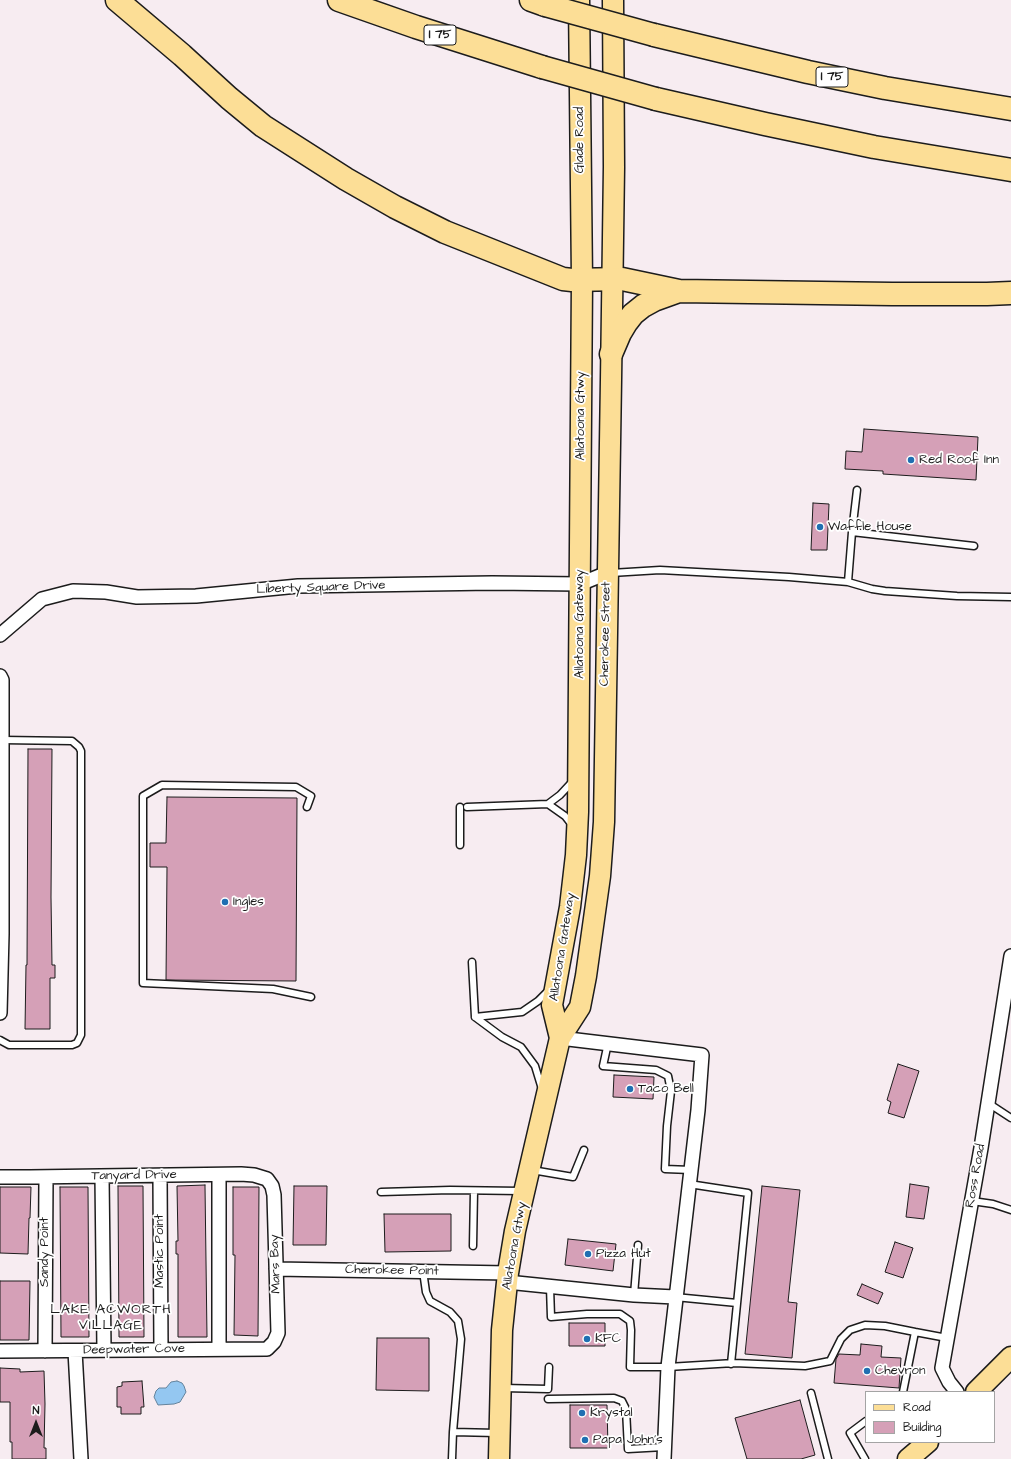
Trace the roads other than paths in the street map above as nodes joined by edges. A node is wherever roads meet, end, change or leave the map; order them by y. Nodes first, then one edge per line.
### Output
1 (117, 0) edge
2 (339, 0) edge
3 (579, 0) edge
4 (613, 0) edge
5 (538, 2) edge
6 (1011, 109) edge
7 (1011, 170) edge
8 (612, 278) junction
9 (582, 280) junction
10 (679, 291) junction
11 (1011, 293) edge
12 (611, 354) junction
13 (857, 490) dead end
14 (852, 532) junction
15 (974, 546) dead end
16 (580, 553) joint
17 (607, 573) junction
18 (848, 582) junction
19 (580, 584) junction
20 (1011, 597) edge
21 (0, 635) edge
22 (0, 676) edge
23 (606, 695) joint
24 (2, 740) junction
25 (578, 771) junction
26 (548, 804) junction
27 (307, 807) dead end
28 (577, 834) junction
29 (460, 845) dead end
30 (1011, 956) edge
31 (472, 962) dead end
32 (557, 982) junction
33 (311, 997) dead end
34 (1008, 1001) edge
35 (0, 1013) edge
36 (475, 1017) junction
37 (560, 1038) junction
38 (0, 1040) edge
39 (608, 1043) junction
40 (546, 1102) junction
41 (988, 1103) junction
42 (1011, 1118) edge
43 (584, 1150) dead end
44 (530, 1170) junction
45 (691, 1170) junction
46 (219, 1175) junction
47 (0, 1176) edge
48 (102, 1176) junction
49 (160, 1176) junction
50 (46, 1177) junction
51 (267, 1179) joint
52 (689, 1184) junction
53 (474, 1191) junction
54 (525, 1191) junction
55 (381, 1192) dead end
56 (972, 1201) junction
57 (1011, 1210) edge
58 (638, 1245) dead end
59 (473, 1246) dead end
60 (276, 1269) junction
61 (423, 1271) junction
62 (507, 1277) junction
63 (550, 1287) junction
64 (634, 1295) junction
65 (675, 1297) junction
66 (737, 1303) junction
67 (915, 1332) junction
68 (947, 1338) junction
69 (219, 1349) junction
70 (267, 1349) joint
71 (104, 1350) junction
72 (161, 1350) junction
73 (0, 1351) edge
74 (45, 1351) junction
75 (75, 1351) junction
76 (1011, 1357) edge
77 (731, 1364) junction
78 (549, 1367) dead end
79 (668, 1367) junction
80 (500, 1388) junction
81 (903, 1391) edge
82 (956, 1391) edge
83 (977, 1391) edge
84 (811, 1393) dead end
85 (548, 1399) dead end
86 (865, 1422) edge
87 (453, 1432) junction
88 (499, 1433) junction
89 (927, 1443) edge
90 (664, 1453) edge
91 (80, 1459) edge
92 (452, 1459) edge
93 (499, 1459) edge
94 (828, 1459) edge
95 (865, 1459) edge
96 (908, 1459) edge

1 - 9 highway
2 - 7 highway, I 75, bridge
3 - 9 main road, Glade Road
4 - 8 main road
5 - 6 highway, I 75, bridge
8 - 9 highway
8 - 10 highway
8 - 12 main road, Allatoona Gateway
9 - 16 main road, Allatoona Gtwy
10 - 11 highway
10 - 12 highway
12 - 17 main road, Allatoona Gateway
13 - 14 lane
14 - 15 lane
14 - 18 lane
16 - 19 main road, Allatoona Gateway
17 - 18 lane
17 - 19 street, Liberty Square Drive
17 - 23 main road, Cherokee Street
18 - 20 lane
19 - 21 street, Liberty Square Drive
19 - 25 main road, Allatoona Gateway
22 - 24 street
23 - 37 main road, Allatoona Gateway
24 - 35 street
24 - 38 lane
25 - 26 lane
25 - 28 main road, Allatoona Gateway
26 - 28 lane
26 - 29 lane
27 - 33 lane
28 - 32 main road, Allatoona Gateway
30 - 34 street, Ross Road
31 - 36 lane
32 - 36 lane
32 - 37 main road, Allatoona Gateway
34 - 41 street, Ross Road
36 - 40 lane
37 - 39 street
37 - 40 main road, Allatoona Gtwy
39 - 45 lane
39 - 45 street
40 - 44 main road, Allatoona Gtwy
41 - 42 lane
41 - 56 street, Ross Road
43 - 44 lane
44 - 54 main road, Allatoona Gtwy
45 - 52 street
46 - 49 street, Tanyard Drive
46 - 51 street, Tanyard Drive
46 - 69 street
47 - 50 street, Tanyard Drive
48 - 49 street, Tanyard Drive
48 - 50 street, Tanyard Drive
48 - 71 street
49 - 72 street, Mastic Point
50 - 74 street, Sandy Point
51 - 60 street, Mars Bay
52 - 65 street
52 - 66 lane
53 - 54 lane
53 - 55 lane
53 - 59 lane
54 - 62 main road, Allatoona Gtwy
56 - 57 lane
56 - 68 street, Ross Road
58 - 64 lane
60 - 61 street, Cherokee Point
60 - 70 street, Mars Bay
61 - 62 street, Cherokee Point
61 - 87 lane
62 - 63 street, Cherokee Point
62 - 80 main road, Allatoona Gtwy
63 - 64 street, Cherokee Point
63 - 79 lane
64 - 65 street, Cherokee Point
65 - 66 lane
65 - 79 street
66 - 77 lane
67 - 68 lane
67 - 77 lane
67 - 81 lane
68 - 82 street, Ross Road
69 - 70 street, Deepwater Cove
69 - 72 street, Deepwater Cove
71 - 72 street, Deepwater Cove
71 - 75 street, Deepwater Cove
73 - 74 street, Deepwater Cove
74 - 75 street, Deepwater Cove
75 - 91 street
76 - 83 main road
77 - 79 lane
78 - 80 lane
79 - 90 street
80 - 88 main road, Allatoona Gtwy
84 - 94 lane
85 - 90 lane
86 - 95 lane
87 - 88 lane
87 - 92 lane
88 - 93 main road, Allatoona Gtwy
89 - 96 main road

